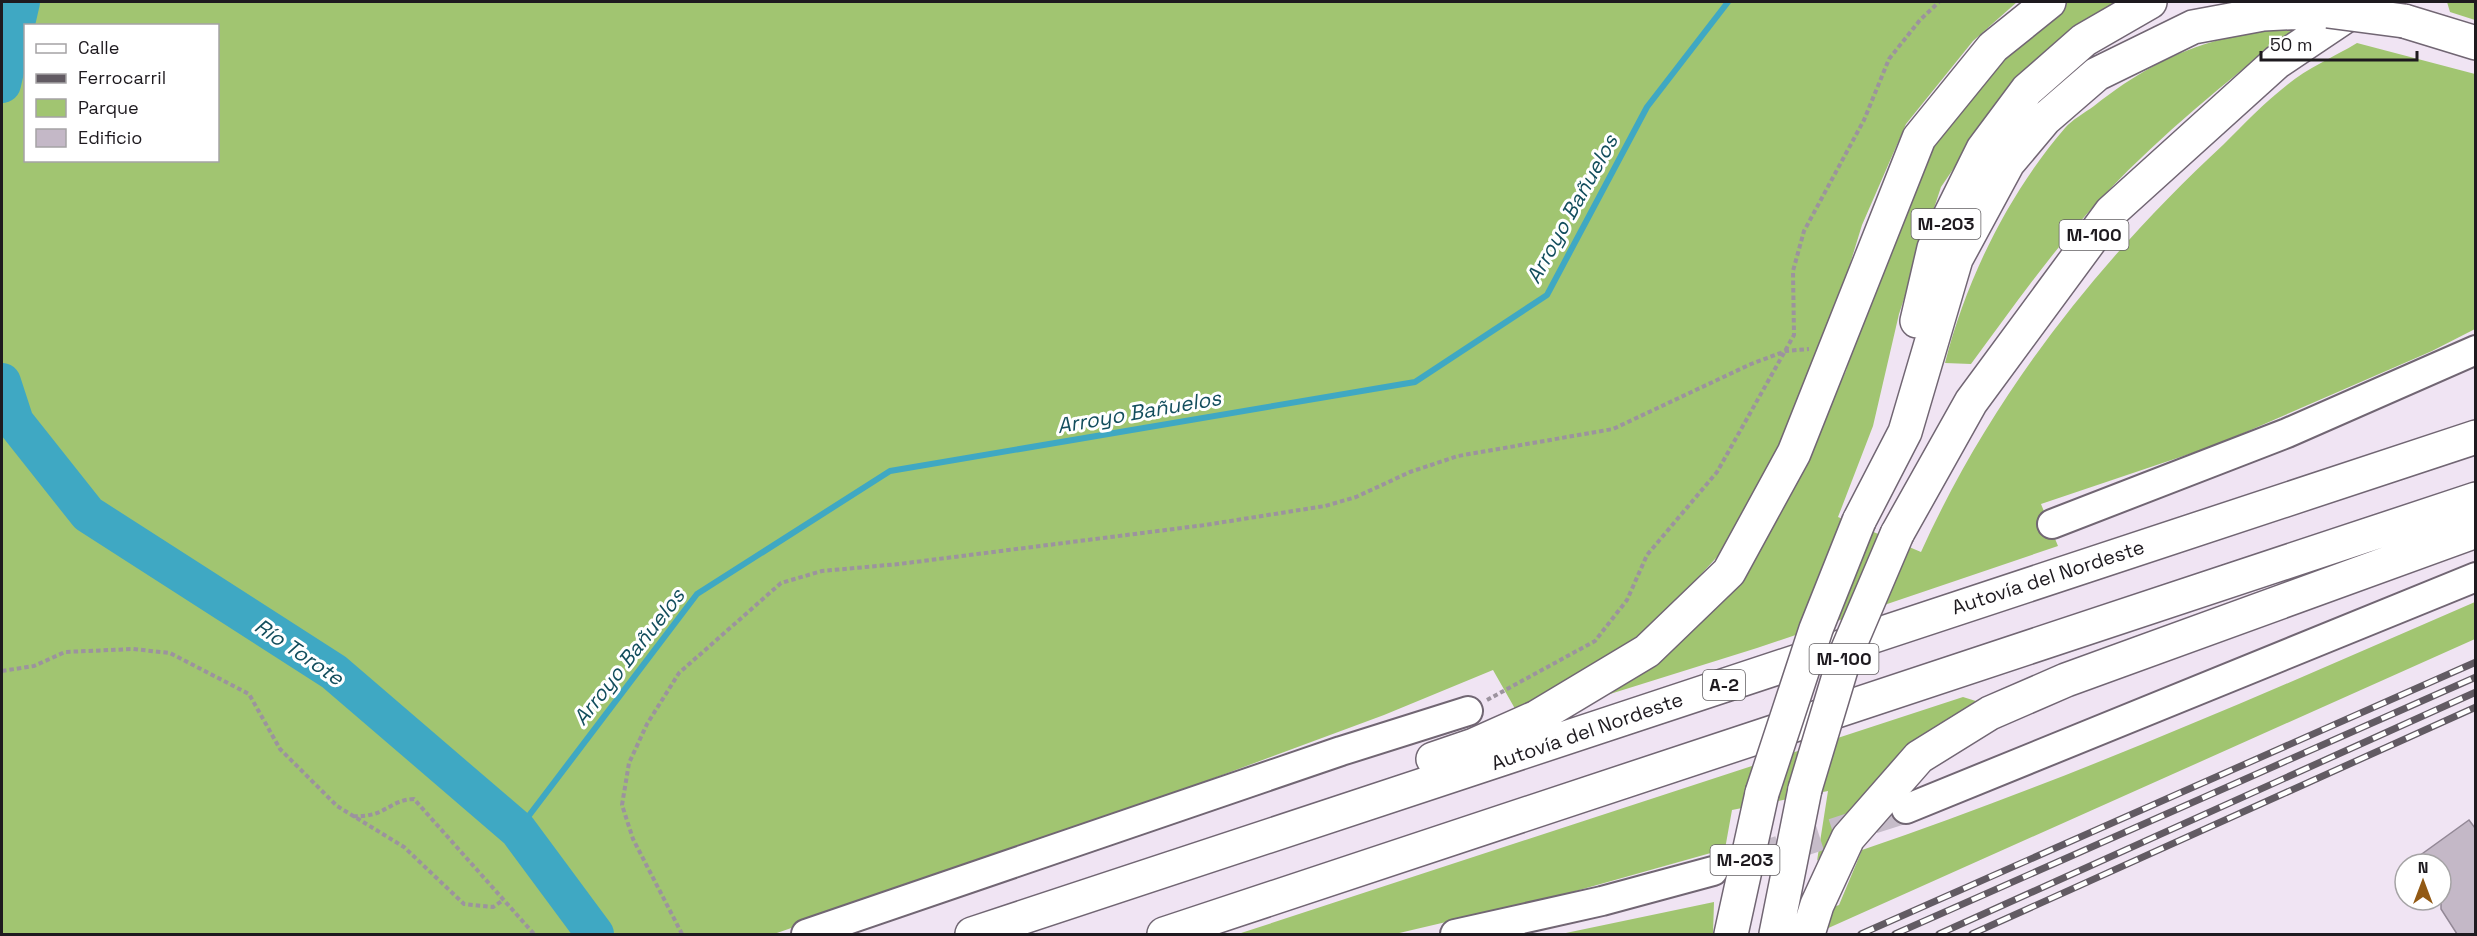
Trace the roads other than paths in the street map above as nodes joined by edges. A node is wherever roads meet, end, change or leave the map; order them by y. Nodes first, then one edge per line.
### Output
1 (2049, 2) edge
2 (2150, 2) edge
3 (2366, 2) edge
4 (2475, 43) edge
5 (2475, 350) edge
6 (2475, 437) edge
7 (2475, 499) edge
8 (1859, 521) junction
9 (2052, 524) dead end
10 (2475, 531) edge
11 (2475, 577) edge
12 (1468, 711) road end
13 (1906, 808) tunnel mouth
14 (1713, 871) tunnel mouth
15 (1813, 920) edge
16 (1777, 928) edge
17 (1731, 931) edge
18 (806, 934) edge
19 (970, 934) edge
20 (1164, 934) edge
21 (1455, 934) edge

1 - 19 highway, A-2
2 - 8 highway, M-203
3 - 16 highway, M-100, bridge
4 - 8 highway, bridge
5 - 9 street
6 - 19 highway, Autovía del Nordeste / A-2
7 - 20 highway
8 - 17 highway, M-203, bridge
10 - 15 highway
11 - 13 street
12 - 18 street
14 - 21 street

